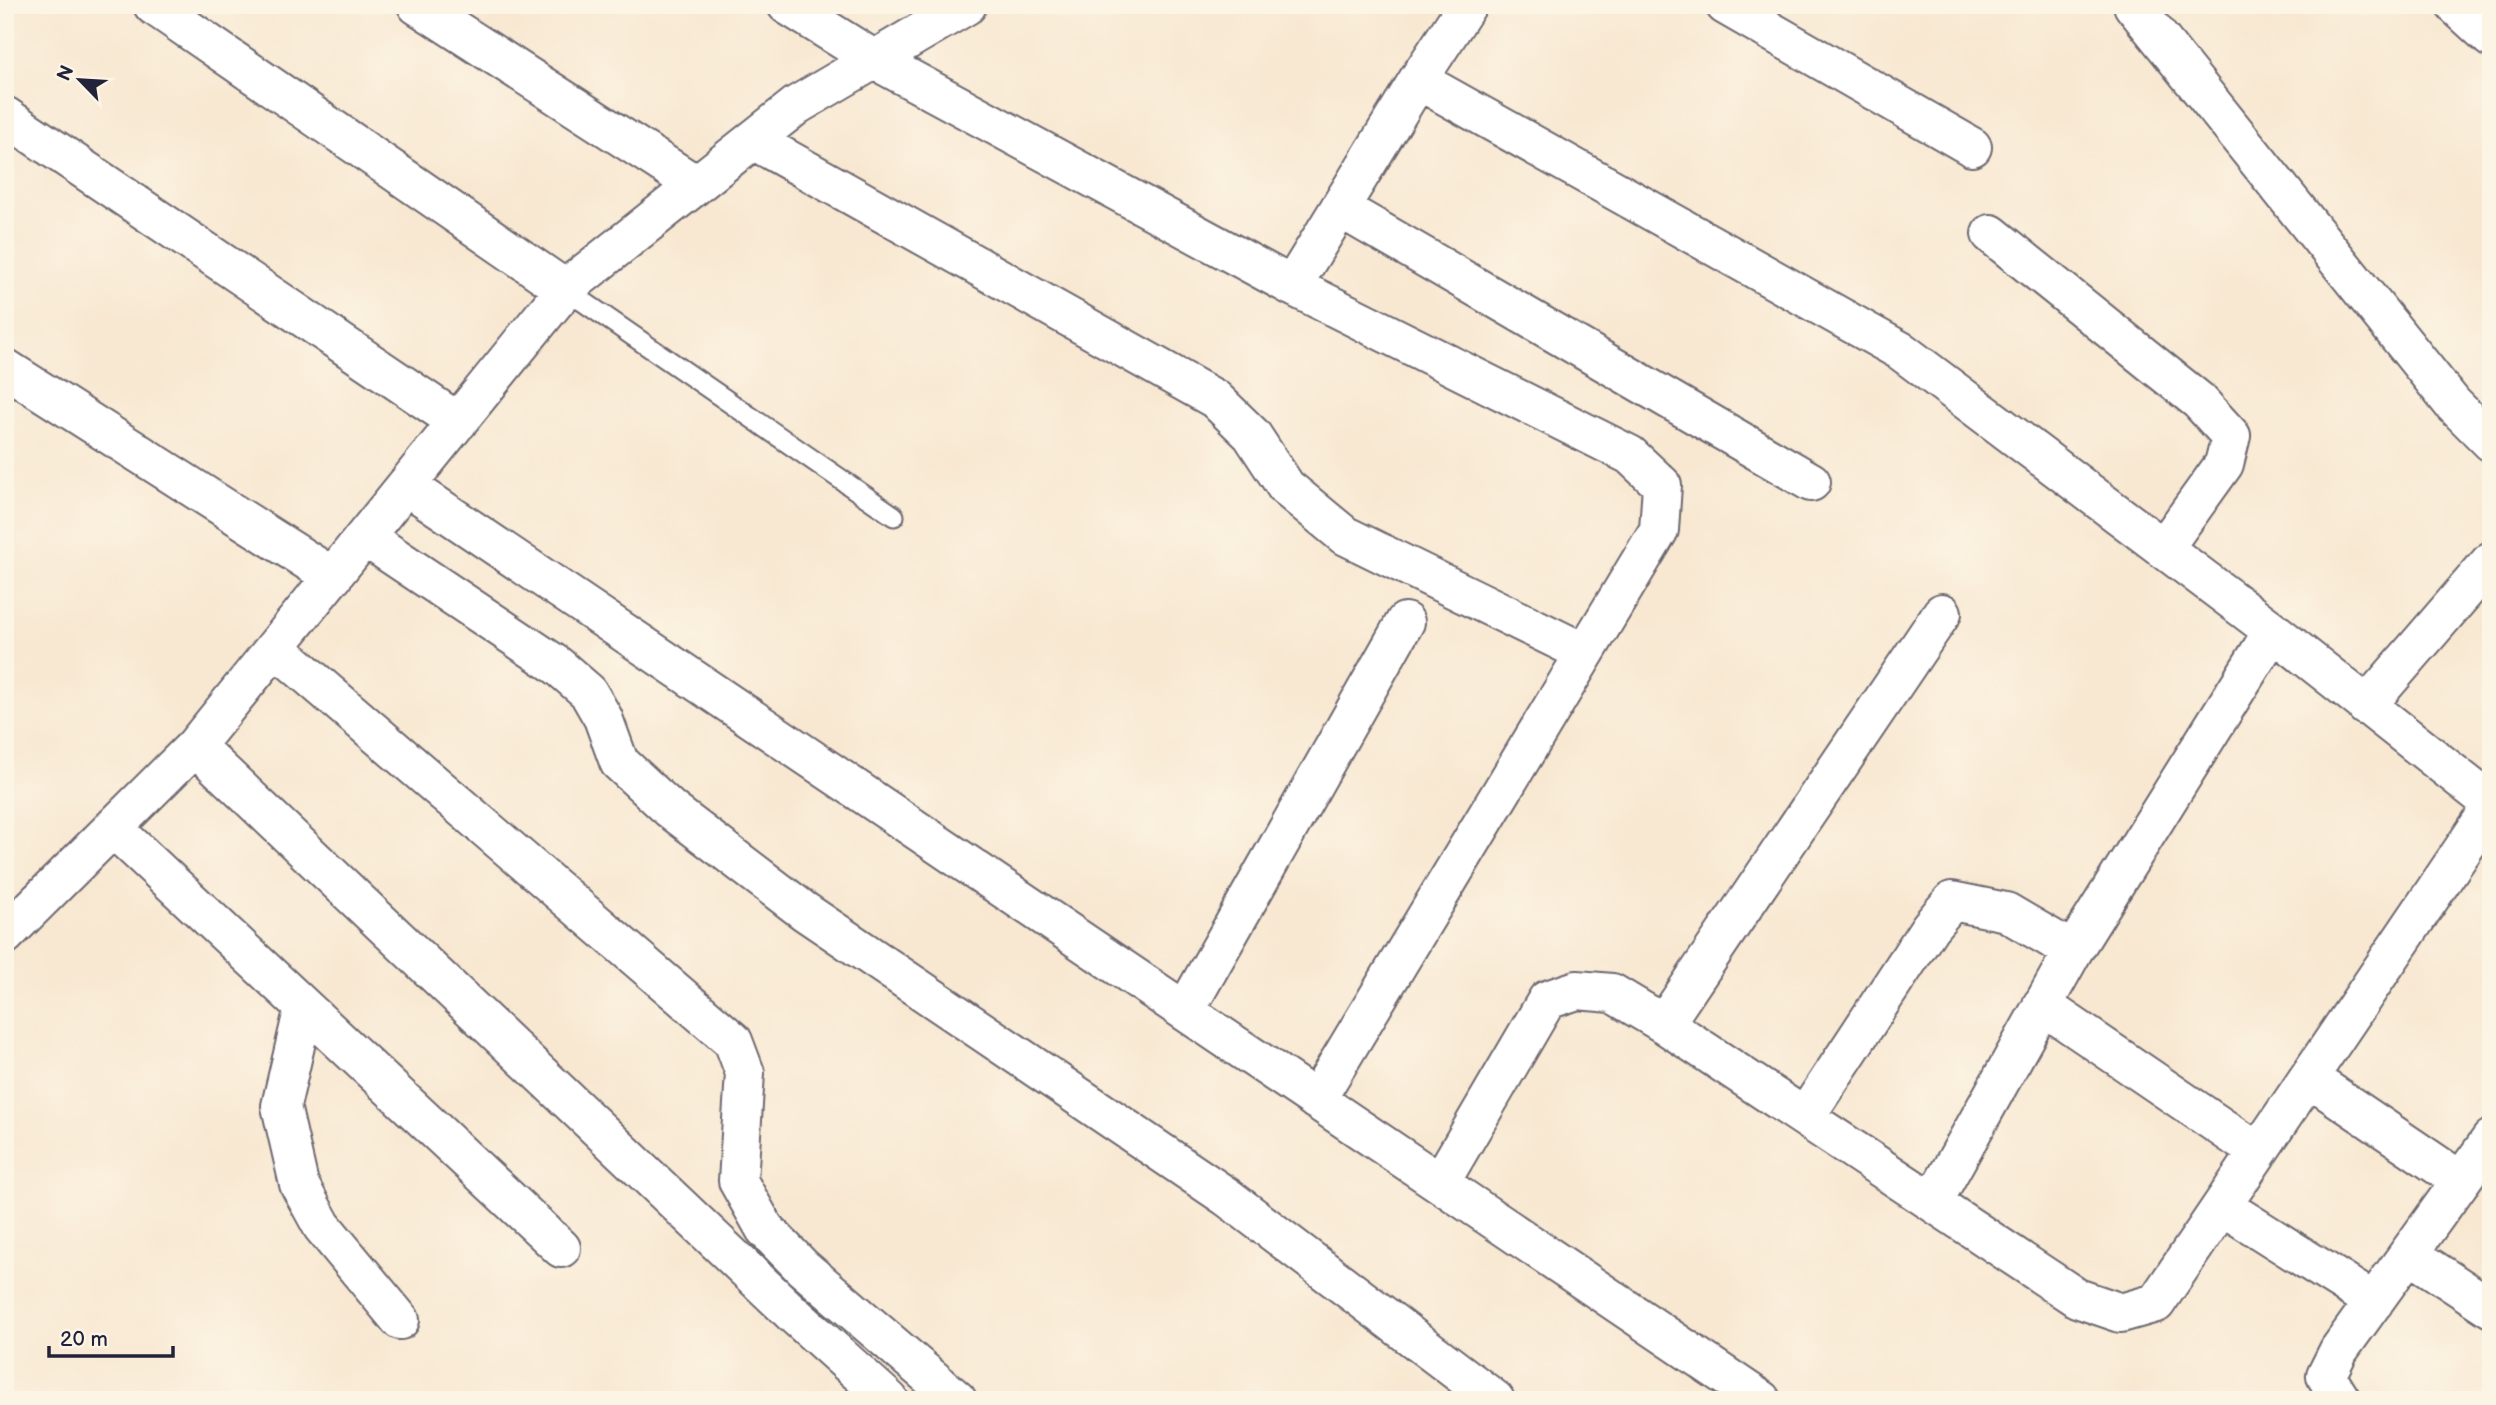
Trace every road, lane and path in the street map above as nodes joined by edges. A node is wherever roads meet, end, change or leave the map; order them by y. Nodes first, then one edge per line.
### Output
1 (153, 5) edge
2 (416, 5) edge
3 (787, 5) edge
4 (967, 5) edge
5 (1467, 5) edge
6 (1725, 5) edge
7 (2133, 5) edge
8 (2455, 5) edge
9 (2491, 38) edge
10 (874, 60) junction
11 (1418, 80) junction
12 (5, 116) edge
13 (753, 140) junction
14 (1972, 147) dead end
15 (696, 185) junction
16 (1340, 208) junction
17 (1991, 234) dead end
18 (1292, 286) junction
19 (565, 289) junction
20 (5, 368) edge
21 (458, 422) junction
22 (2491, 442) edge
23 (1811, 482) dead end
24 (407, 486) junction
25 (894, 516) dead end
26 (365, 537) junction
27 (2163, 549) junction
28 (2491, 561) edge
29 (333, 578) junction
30 (1942, 613) dead end
31 (1405, 622) dead end
32 (2273, 631) junction
33 (276, 648) junction
34 (1585, 653) junction
35 (2366, 706) junction
36 (195, 746) junction
37 (2491, 803) edge
38 (2491, 808) edge
39 (113, 828) junction
40 (5, 935) edge
41 (2073, 950) junction
42 (2042, 1005) junction
43 (304, 1007) junction
44 (1185, 1011) junction
45 (1664, 1024) junction
46 (2309, 1078) junction
47 (1317, 1100) junction
48 (1805, 1117) junction
49 (2491, 1139) edge
50 (2258, 1152) junction
51 (2461, 1181) junction
52 (1440, 1183) junction
53 (1933, 1202) junction
54 (2222, 1206) junction
55 (561, 1248) dead end
56 (2409, 1254) junction
57 (2374, 1302) junction
58 (2491, 1308) edge
59 (400, 1320) dead end
60 (889, 1400) edge
61 (957, 1400) edge
62 (1495, 1400) edge
63 (1762, 1400) edge
64 (2341, 1400) edge

1 - 19 street
2 - 15 street
3 - 10 street
4 - 10 street
5 - 11 street
6 - 14 street
7 - 22 street
8 - 9 street
10 - 13 street
10 - 18 street
11 - 16 street
11 - 27 street
12 - 21 street
13 - 15 street
13 - 34 street
15 - 19 street
16 - 18 street
16 - 23 street
17 - 27 street
18 - 34 street
19 - 21 street
19 - 25 lane
20 - 29 street
21 - 24 street
24 - 26 street
24 - 44 street
26 - 29 street
26 - 62 street
27 - 32 street
28 - 35 street
29 - 33 street
30 - 45 street
31 - 44 street
32 - 35 street
32 - 41 street
33 - 36 street
33 - 61 street
34 - 47 street
35 - 37 street
36 - 39 street
36 - 60 street
38 - 46 street
39 - 40 street
39 - 43 street
41 - 42 street
41 - 48 street
42 - 50 street
42 - 53 street
43 - 55 street
43 - 59 street
44 - 47 street
45 - 48 street
45 - 52 street
46 - 50 street
46 - 51 street
47 - 52 street
48 - 53 street
49 - 51 street
50 - 54 street
51 - 56 street
52 - 63 street
53 - 54 street
54 - 57 street
56 - 57 street
56 - 58 street
57 - 64 street

